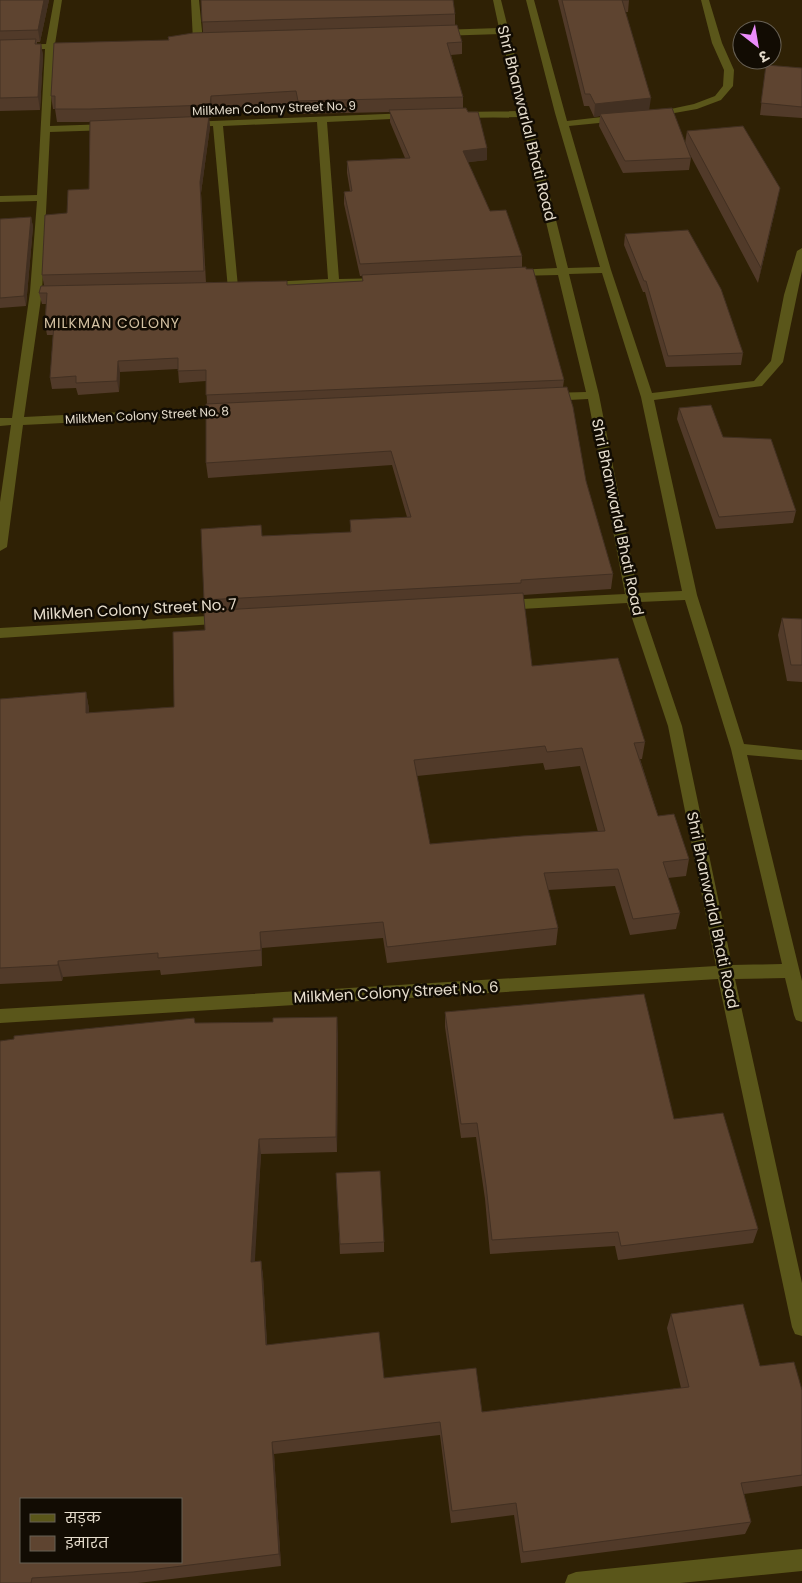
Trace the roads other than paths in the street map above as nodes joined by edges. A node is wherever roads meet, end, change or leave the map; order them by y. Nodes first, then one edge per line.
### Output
1 (58, 0) edge
2 (194, 0) edge
3 (497, 0) edge
4 (530, 0) edge
5 (705, 0) edge
6 (505, 31) junction
7 (426, 34) edge
8 (198, 41) edge
9 (80, 45) edge
10 (50, 46) junction
11 (0, 48) edge
12 (524, 114) junction
13 (418, 116) edge
14 (447, 116) edge
15 (646, 116) edge
16 (322, 118) junction
17 (628, 118) edge
18 (218, 123) junction
19 (564, 124) junction
20 (180, 125) edge
21 (122, 126) edge
22 (45, 129) junction
23 (42, 198) junction
24 (0, 199) edge
25 (802, 251) edge
26 (606, 270) junction
27 (563, 271) junction
28 (503, 274) edge
29 (394, 279) edge
30 (334, 282) junction
31 (260, 285) edge
32 (232, 287) edge
33 (790, 295) junction
34 (802, 298) edge
35 (593, 395) junction
36 (534, 398) edge
37 (647, 398) junction
38 (237, 411) edge
39 (19, 421) junction
40 (0, 422) edge
41 (0, 547) edge
42 (690, 595) junction
43 (632, 598) junction
44 (494, 606) edge
45 (237, 620) edge
46 (0, 633) edge
47 (738, 749) junction
48 (802, 755) edge
49 (791, 971) junction
50 (726, 972) junction
51 (802, 1015) edge
52 (0, 1016) edge
53 (802, 1327) edge
54 (802, 1560) edge
55 (576, 1583) edge

1 - 10 street
2 - 8 street
3 - 6 street, Shri Bhanwarlal Bhati Road
4 - 19 street
5 - 15 street
6 - 7 street
6 - 12 street, Shri Bhanwarlal Bhati Road
9 - 10 street
10 - 11 street
10 - 22 street
12 - 14 street
12 - 27 street, Shri Bhanwarlal Bhati Road
13 - 16 street, MilkMen Colony Street No. 9
16 - 18 street, MilkMen Colony Street No. 9
16 - 30 street
17 - 19 street
18 - 20 street, MilkMen Colony Street No. 9
18 - 32 street
19 - 26 street
21 - 22 street
22 - 23 street
23 - 24 street
23 - 39 street
25 - 33 street
26 - 27 street
26 - 37 street
27 - 28 street
27 - 35 street, Shri Bhanwarlal Bhati Road
29 - 30 street
30 - 31 street
33 - 34 street
33 - 37 street
35 - 36 street
35 - 43 street, Shri Bhanwarlal Bhati Road
37 - 42 street
38 - 39 street, MilkMen Colony Street No. 8
39 - 40 street, MilkMen Colony Street No. 8
39 - 41 street
42 - 43 street
42 - 47 street
43 - 44 street
43 - 50 street, Shri Bhanwarlal Bhati Road
45 - 46 street, MilkMen Colony Street No. 7
47 - 48 street
47 - 49 street
49 - 50 street, MilkMen Colony Street No. 6
49 - 51 street
50 - 52 street, MilkMen Colony Street No. 6
50 - 53 street, Shri Bhanwarlal Bhati Road
54 - 55 street

